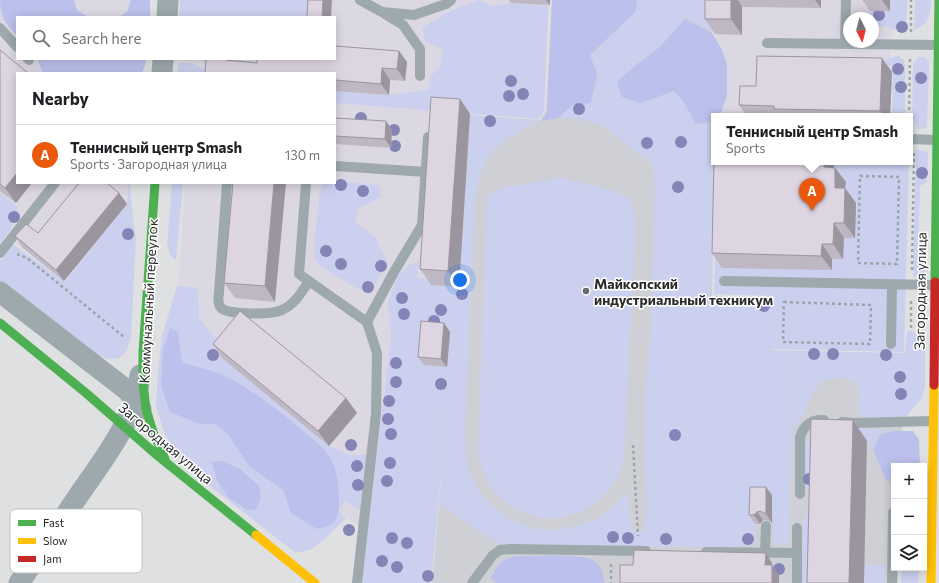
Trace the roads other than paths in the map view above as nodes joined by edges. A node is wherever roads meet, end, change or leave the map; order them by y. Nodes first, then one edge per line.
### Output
1 (168, 0) edge
2 (360, 0) edge
3 (451, 0) edge
4 (846, 0) edge
5 (939, 0) edge
6 (382, 12) junction
7 (846, 12) edge
8 (167, 16) edge
9 (0, 28) edge
10 (768, 43) dead end
11 (843, 44) edge
12 (879, 44) edge
13 (938, 45) junction
14 (16, 46) edge
15 (163, 60) edge
16 (162, 72) edge
17 (420, 76) dead end
18 (428, 137) edge
19 (913, 139) edge
20 (936, 140) junction
21 (937, 155) edge
22 (336, 166) edge
23 (426, 172) junction
24 (54, 184) edge
25 (155, 184) edge
26 (227, 184) edge
27 (306, 184) edge
28 (2, 251) edge
29 (310, 281) junction
30 (724, 281) dead end
31 (892, 285) junction
32 (934, 285) junction
33 (0, 292) edge
34 (367, 322) junction
35 (0, 323) edge
36 (891, 344) dead end
37 (143, 352) junction
38 (135, 400) junction
39 (932, 421) junction
40 (123, 426) junction
41 (153, 432) junction
42 (935, 439) edge
43 (167, 463) junction
44 (800, 494) dead end
45 (70, 509) edge
46 (766, 526) dead end
47 (797, 528) dead end
48 (893, 535) edge
49 (654, 551) edge
50 (694, 552) edge
51 (765, 553) junction
52 (797, 553) junction
53 (27, 573) edge
54 (20, 583) edge
55 (315, 583) edge
56 (357, 583) edge
57 (472, 583) edge
58 (797, 583) edge
59 (892, 583) edge
60 (933, 583) edge

1 - 8 street
2 - 6 lane
3 - 6 lane
4 - 7 lane
5 - 13 street, Загородная улица
6 - 17 lane
9 - 14 lane
10 - 11 lane
12 - 13 lane
13 - 20 street, Загородная улица
15 - 16 street
18 - 23 lane
19 - 20 lane
20 - 21 street, Загородная улица
21 - 32 street, Загородная улица
22 - 23 lane
23 - 34 lane
24 - 28 lane
25 - 37 street, Коммунальный переулок
26 - 29 lane
27 - 29 lane
29 - 34 lane
30 - 31 lane
31 - 32 lane
31 - 36 lane
32 - 39 street, Загородная улица
33 - 38 street
34 - 56 lane
35 - 40 street, Загородная улица
37 - 38 street
37 - 41 street, Коммунальный переулок
38 - 40 street
38 - 41 street
39 - 42 street, Загородная улица
39 - 44 lane
40 - 43 street, Загородная улица
40 - 45 street
41 - 43 street, Коммунальный переулок
42 - 60 street, Загородная улица
43 - 55 street, Загородная улица
46 - 51 lane
47 - 52 lane
48 - 59 lane
49 - 57 lane
50 - 51 lane
51 - 52 lane
52 - 58 lane
53 - 54 street

